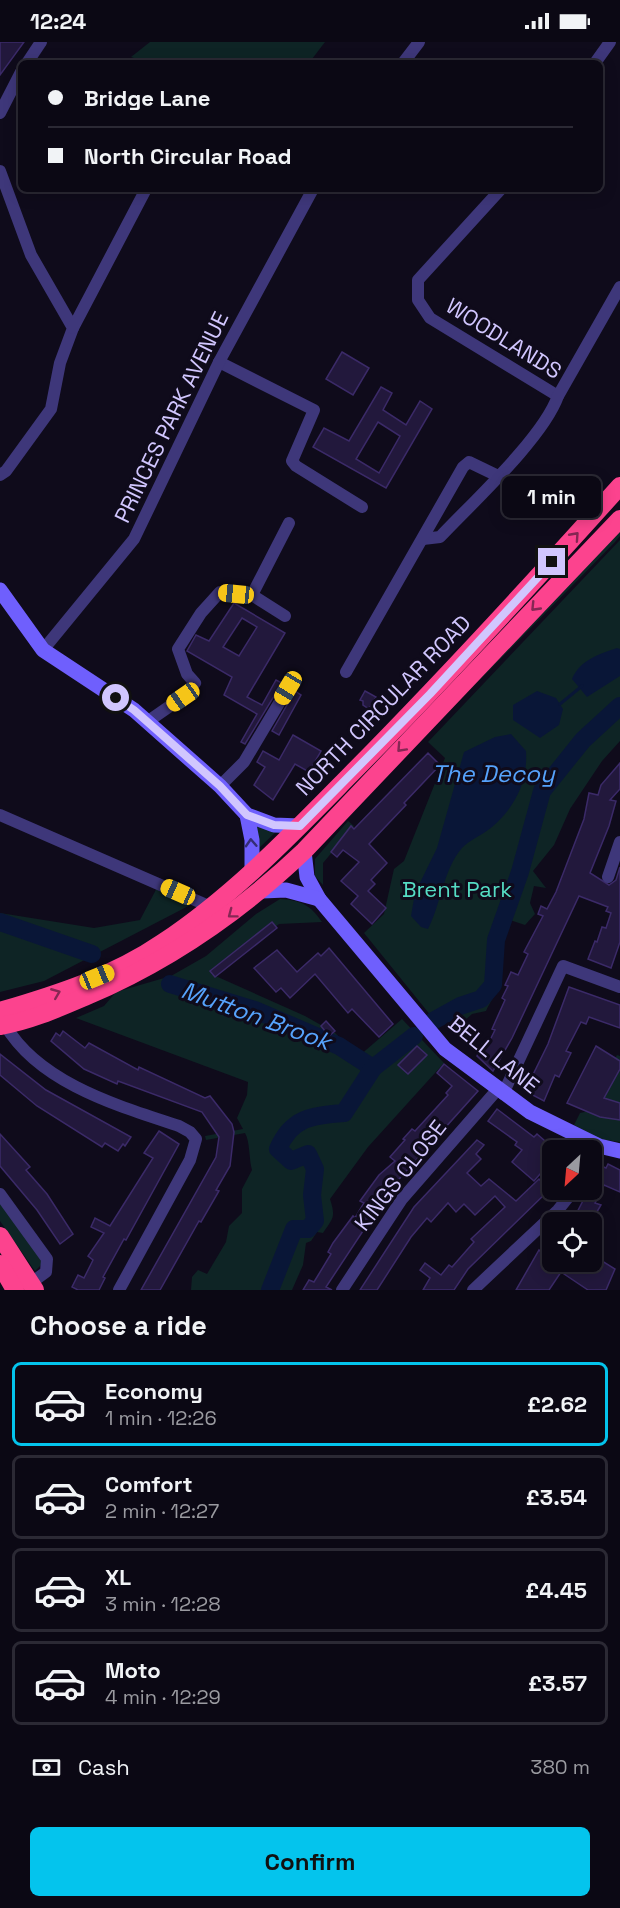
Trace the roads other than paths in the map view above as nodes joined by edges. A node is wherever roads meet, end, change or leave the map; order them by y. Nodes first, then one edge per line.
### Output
1 (41, 42) edge
2 (419, 42) edge
3 (610, 42) edge
4 (29, 60) edge
5 (405, 60) edge
6 (597, 60) edge
7 (18, 78) edge
8 (0, 113) edge
9 (0, 171) edge
10 (144, 192) edge
11 (311, 192) edge
12 (498, 192) edge
13 (620, 287) edge
14 (73, 328) junction
15 (219, 362) junction
16 (558, 396) junction
17 (0, 475) edge
18 (498, 476) junction
19 (620, 486) edge
20 (362, 507) dead end
21 (620, 519) edge
22 (289, 523) dead end
23 (423, 539) junction
24 (0, 590) edge
25 (252, 595) junction
26 (285, 616) dead end
27 (44, 650) junction
28 (346, 672) dead end
29 (288, 688) dead end
30 (147, 722) junction
31 (220, 786) junction
32 (0, 815) edge
33 (247, 815) junction
34 (300, 826) junction
35 (620, 842) edge
36 (304, 851) junction
37 (252, 871) junction
38 (608, 877) dead end
39 (262, 891) junction
40 (319, 899) junction
41 (211, 907) junction
42 (620, 987) edge
43 (2, 1021) edge
44 (500, 1092) junction
45 (586, 1140) edge
46 (602, 1147) edge
47 (620, 1151) edge
48 (0, 1194) edge
49 (566, 1200) edge
50 (0, 1236) edge
51 (0, 1264) edge
52 (27, 1288) edge
53 (119, 1290) edge
54 (342, 1290) edge
55 (473, 1290) edge

1 - 4 street
2 - 5 street
3 - 6 street
7 - 8 street
9 - 14 street
10 - 14 street
11 - 15 street, PRINCES PARK AVENUE
12 - 16 street, WOODLANDS
13 - 16 street, WOODLANDS
14 - 17 street
15 - 20 street
15 - 27 street, PRINCES PARK AVENUE
16 - 18 street
18 - 23 street
18 - 23 street
34 -> 19 highway, NORTH CIRCULAR ROAD
21 -> 36 highway, NORTH CIRCULAR ROAD
22 - 25 street
23 - 28 street
24 - 27 street
25 - 26 street
25 - 30 street
27 - 30 street
29 - 31 street
30 - 31 street
31 - 33 street
32 - 41 street
33 - 34 street
37 -> 33 street
34 - 37 highway, NORTH CIRCULAR ROAD
35 - 38 street
36 - 39 highway, NORTH CIRCULAR ROAD
36 - 40 street, BELL LANE
37 - 41 highway, NORTH CIRCULAR ROAD
39 - 40 street
39 -> 43 highway, NORTH CIRCULAR ROAD
40 - 44 street, BELL LANE
43 -> 41 highway, NORTH CIRCULAR ROAD
42 - 44 street, KINGS CLOSE
43 - 53 street
44 - 45 street, BELL LANE
44 - 54 street, KINGS CLOSE
46 - 47 street, BELL LANE
48 - 52 street
49 - 55 street
50 - 52 highway
51 - 52 highway

